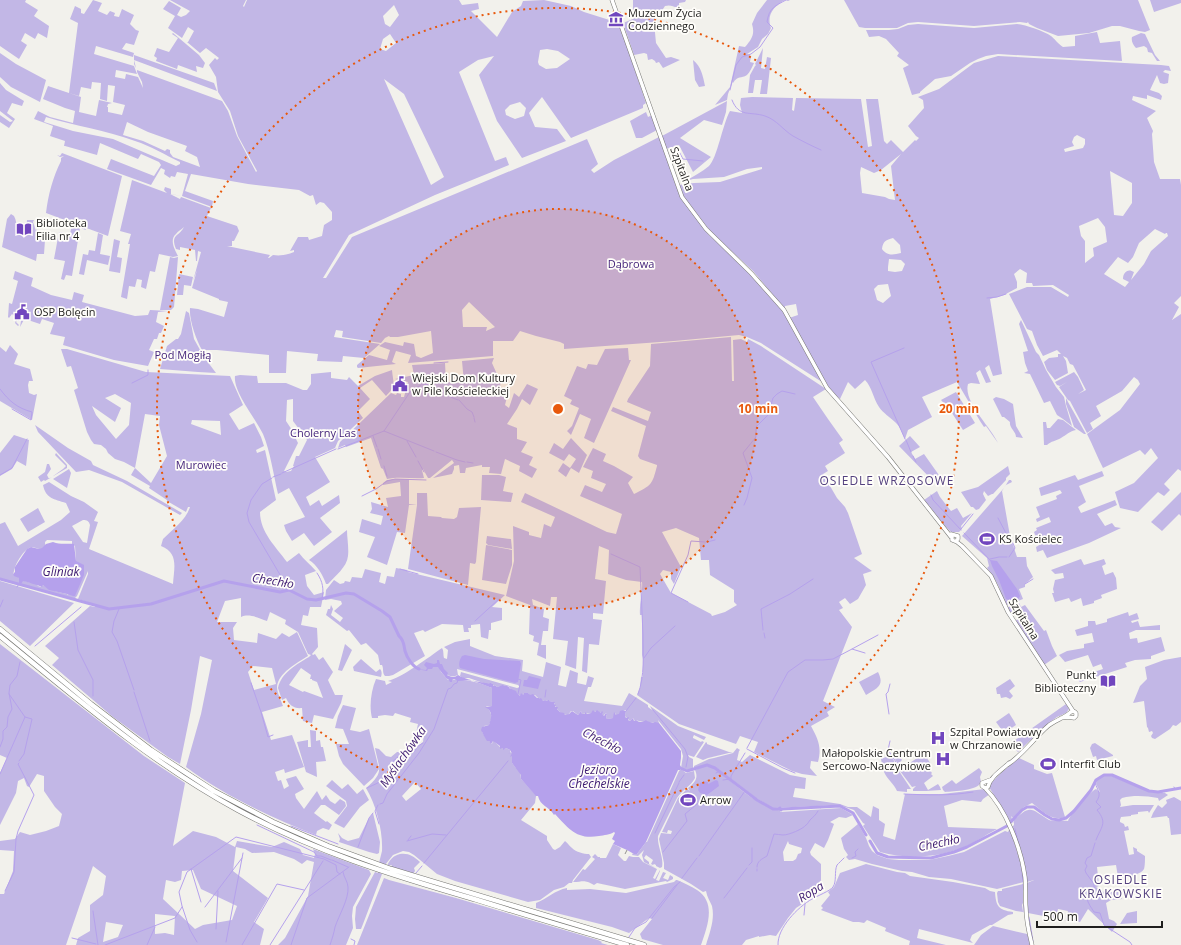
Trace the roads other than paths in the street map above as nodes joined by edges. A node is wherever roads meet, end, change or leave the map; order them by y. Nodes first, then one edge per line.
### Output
1 (612, 0) edge
2 (0, 630) edge
3 (0, 636) edge
4 (370, 865) junction
5 (390, 871) junction
6 (627, 945) edge
7 (644, 945) edge
8 (1032, 945) edge

1 - 8 main road, Szpitalna
2 - 4 highway
3 - 4 highway
4 - 5 highway
5 - 6 highway
5 - 7 highway

